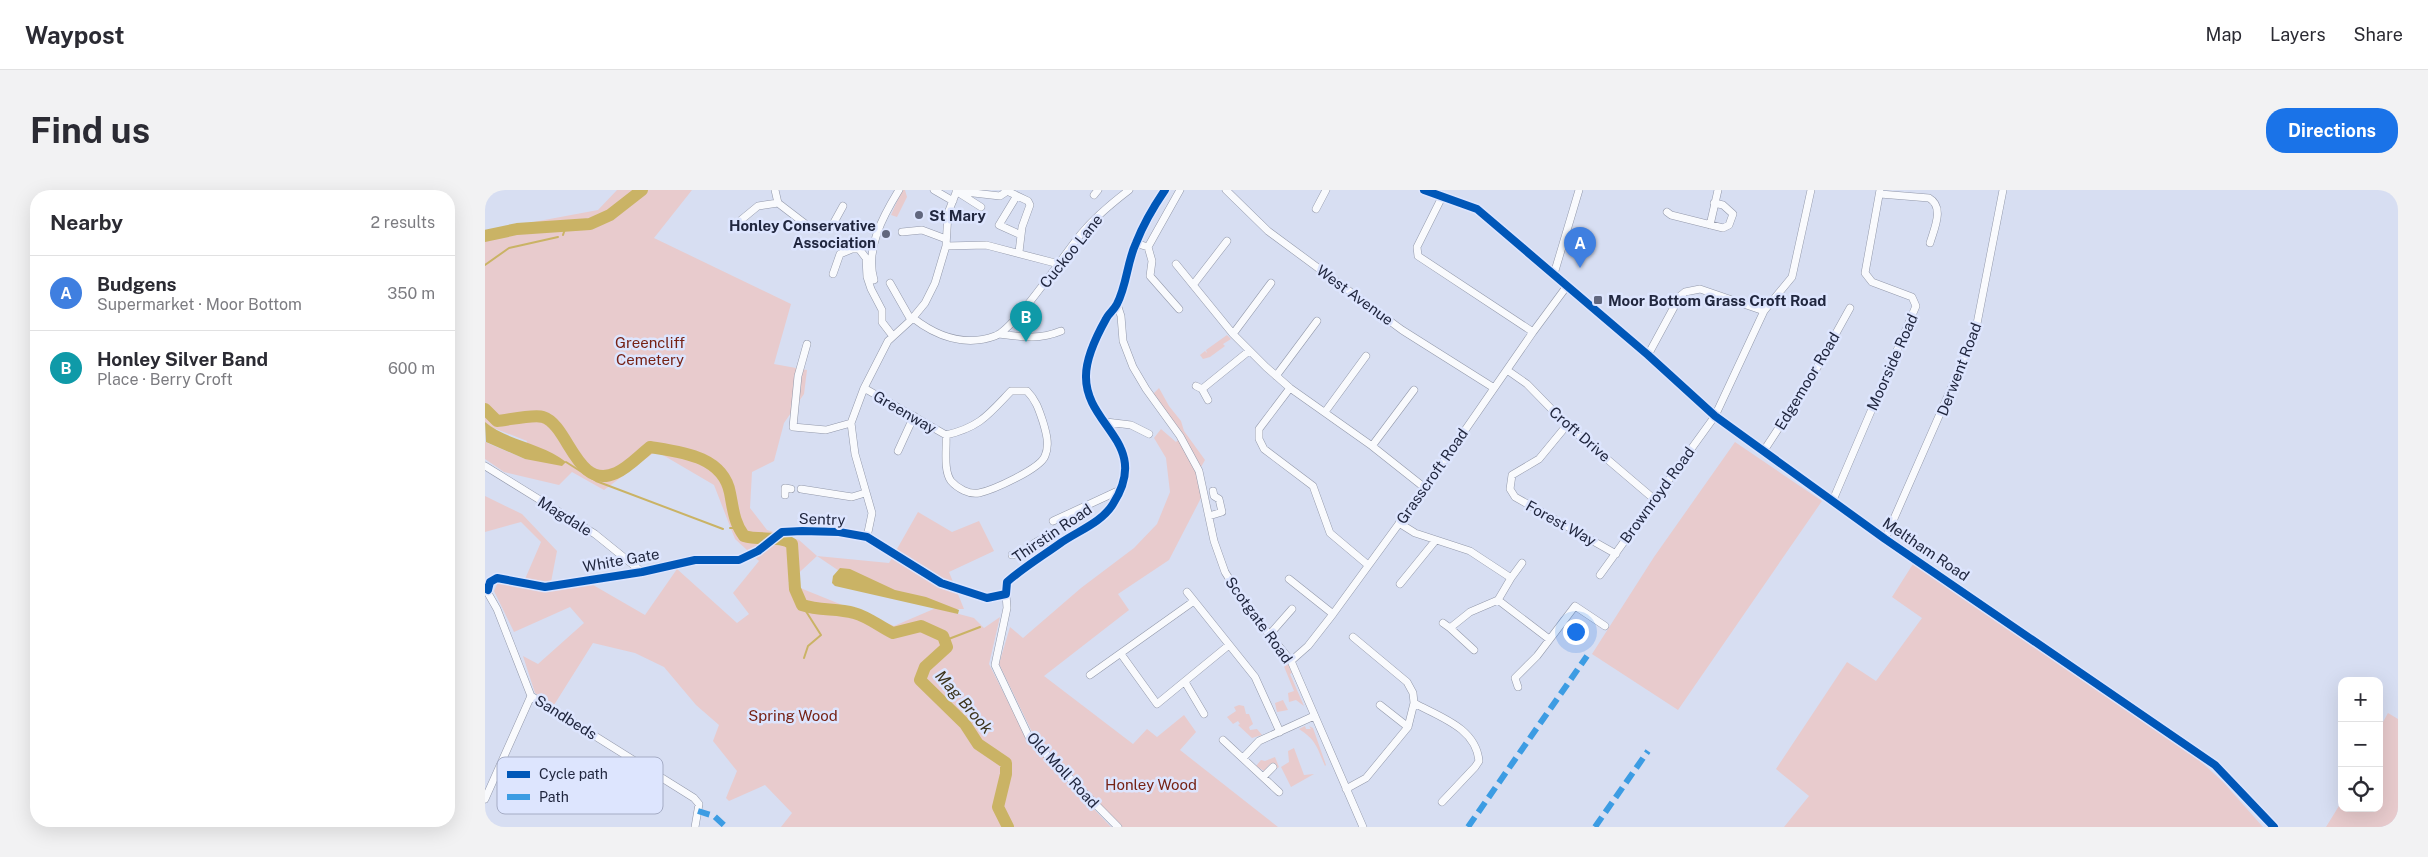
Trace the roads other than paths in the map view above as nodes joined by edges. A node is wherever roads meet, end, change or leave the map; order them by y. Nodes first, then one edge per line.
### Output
1 (775, 190) edge
2 (899, 190) edge
3 (934, 190) edge
4 (1129, 190) edge
5 (1165, 190) edge
6 (1180, 190) edge
7 (1226, 190) edge
8 (1326, 190) edge
9 (1424, 190) edge
10 (1579, 190) edge
11 (1718, 190) edge
12 (1811, 190) edge
13 (2003, 190) edge
14 (956, 191) edge
15 (1006, 191) edge
16 (1880, 192) edge
17 (1016, 197) junction
18 (1037, 197) dead end
19 (1443, 197) junction
20 (953, 201) junction
21 (1029, 202) junction
22 (778, 203) junction
23 (1714, 203) junction
24 (843, 206) dead end
25 (981, 207) dead end
26 (1316, 209) dead end
27 (1667, 212) dead end
28 (741, 220) dead end
29 (1710, 225) junction
30 (903, 232) dead end
31 (1021, 235) junction
32 (1227, 241) dead end
33 (946, 242) junction
34 (1135, 243) junction
35 (1931, 243) dead end
36 (1148, 247) junction
37 (1019, 252) junction
38 (1059, 264) junction
39 (1176, 264) dead end
40 (833, 274) dead end
41 (1554, 274) junction
42 (875, 280) dead end
43 (890, 283) dead end
44 (1271, 283) dead end
45 (1193, 285) junction
46 (1567, 286) junction
47 (1117, 304) junction
48 (1850, 308) dead end
49 (1179, 309) dead end
50 (1764, 311) junction
51 (912, 319) junction
52 (1317, 321) dead end
53 (1061, 331) dead end
54 (1533, 332) junction
55 (1233, 334) junction
56 (892, 335) junction
57 (997, 335) junction
58 (807, 344) dead end
59 (1249, 351) junction
60 (1648, 355) junction
61 (1366, 356) dead end
62 (1507, 370) junction
63 (1276, 376) junction
64 (864, 388) junction
65 (1290, 388) junction
66 (1494, 388) junction
67 (1414, 390) dead end
68 (1208, 400) dead end
69 (1325, 412) junction
70 (913, 416) junction
71 (1715, 416) junction
72 (1106, 422) junction
73 (851, 423) junction
74 (1567, 425) junction
75 (1149, 434) dead end
76 (947, 435) junction
77 (1372, 446) junction
78 (898, 451) dead end
79 (1763, 452) junction
80 (485, 466) edge
81 (1425, 488) junction
82 (791, 489) dead end
83 (801, 490) dead end
84 (1120, 490) junction
85 (1213, 490) dead end
86 (865, 493) junction
87 (785, 495) dead end
88 (1654, 499) junction
89 (1833, 500) junction
90 (1209, 516) junction
91 (1053, 521) dead end
92 (1399, 523) junction
93 (776, 536) joint
94 (867, 537) junction
95 (1885, 538) junction
96 (1435, 541) junction
97 (1055, 548) junction
98 (1616, 554) junction
99 (1012, 555) dead end
100 (1522, 563) dead end
101 (1368, 565) junction
102 (641, 572) junction
103 (1600, 575) dead end
104 (1511, 578) junction
105 (1289, 579) dead end
106 (1400, 584) dead end
107 (486, 589) edge
108 (1187, 592) dead end
109 (1006, 594) junction
110 (1498, 600) junction
111 (1194, 601) junction
112 (1292, 609) dead end
113 (1333, 614) junction
114 (1443, 623) dead end
115 (1605, 626) dead end
116 (1450, 628) junction
117 (1270, 634) junction
118 (1353, 636) dead end
119 (1549, 638) junction
120 (1229, 644) junction
121 (1474, 650) dead end
122 (1121, 654) junction
123 (1291, 661) junction
124 (1091, 675) dead end
125 (1185, 682) junction
126 (1518, 687) dead end
127 (531, 696) junction
128 (1414, 703) junction
129 (1380, 705) dead end
130 (1205, 714) dead end
131 (1314, 716) junction
132 (1408, 727) junction
133 (1279, 732) junction
134 (1223, 740) dead end
135 (504, 757) edge
136 (627, 757) edge
137 (1243, 758) junction
138 (1273, 767) dead end
139 (497, 772) edge
140 (1263, 777) junction
141 (663, 779) edge
142 (1347, 789) junction
143 (1279, 792) dead end
144 (485, 799) edge
145 (1442, 802) dead end
146 (695, 827) edge
147 (1118, 827) edge
148 (1363, 827) edge
149 (2274, 827) edge

1 - 22 street
2 - 42 street
3 - 20 street
4 - 38 street, Cuckoo Lane
5 - 34 street, Thirstin Road
6 - 36 street
7 - 66 street, West Avenue
8 - 26 street
9 - 19 street, Meltham Road
10 - 41 street
11 - 23 street
12 - 50 street, Brownroyd Road
13 - 95 street, Derwent Road
14 - 15 street
14 - 20 street
14 - 25 street
15 - 17 street
16 - 35 street
16 - 89 street, Moorside Road
17 - 21 street
17 - 31 street
18 - 21 street
19 - 41 street, Meltham Road
19 - 54 street
20 - 33 street
21 - 31 street
22 - 24 street
22 - 28 street
23 - 29 street
23 - 29 street
27 - 29 street
30 - 33 street
31 - 37 street
32 - 45 street
33 - 37 street
33 - 51 street
34 - 36 street
34 - 47 street, Thirstin Road
36 - 49 street
37 - 38 street
38 - 57 street, Cuckoo Lane
39 - 45 street
40 - 56 street
41 - 46 street, Meltham Road
43 - 51 street
44 - 55 street
45 - 55 street
46 - 54 street, Grasscroft Road
46 - 60 street, Meltham Road
47 - 72 street, Thirstin Road
47 - 90 street, Scotgate Road
48 - 79 street, Edgemoor Road
50 - 60 street
50 - 71 street, Brownroyd Road
51 - 56 street
51 - 57 street
52 - 63 street
53 - 57 street
54 - 62 street, Grasscroft Road
55 - 59 street
56 - 64 street
58 - 73 street
59 - 63 street
59 - 68 street
60 - 71 street, Meltham Road
61 - 69 street
62 - 66 street, Grasscroft Road
62 - 74 street, Croft Drive
63 - 65 street
64 - 70 street, Greenway
64 - 73 street
65 - 69 street
65 - 101 street
66 - 81 street, Grasscroft Road
67 - 77 street
69 - 77 street
70 - 76 street, Greenway
70 - 78 street
71 - 79 street, Meltham Road
71 - 88 street, Brownroyd Road
72 - 75 street
72 - 84 street, Thirstin Road
73 - 86 street
74 - 88 street, Croft Drive
74 - 98 street, Forest Way
76 - 76 street, Greenway
77 - 81 street
79 - 89 street, Meltham Road
80 - 102 street, Magdale
81 - 92 street, Grasscroft Road
82 - 87 street
83 - 86 street
84 - 91 street
84 - 97 street, Thirstin Road
85 - 90 street
86 - 94 street
88 - 98 street, Brownroyd Road
89 - 95 street, Meltham Road
90 - 117 street, Scotgate Road
92 - 96 street
92 - 101 street, Grasscroft Road
93 - 94 street, Sentry
93 - 102 street, White Gate
94 - 109 street
95 - 149 street, Meltham Road
96 - 104 street
96 - 106 street
97 - 99 street
97 - 109 street, Thirstin Road
98 - 103 street, Brownroyd Road
100 - 104 street
101 - 113 street, Grasscroft Road
102 - 107 street, White Gate
104 - 110 street
105 - 113 street
107 - 127 street, Sandbeds
108 - 111 street
109 - 147 street, Old Moll Road
110 - 116 street
110 - 119 street
111 - 120 street
111 - 122 street
112 - 117 street
113 - 123 street, Grasscroft Road
114 - 116 street
115 - 119 street
116 - 121 street
117 - 123 street, Scotgate Road
118 - 128 street
119 - 126 street
120 - 125 street
120 - 133 street
122 - 124 street
122 - 125 street
123 - 131 street, Scotgate Road
125 - 130 street
127 - 135 street
127 - 136 street, Sandbeds
128 - 132 street
128 - 145 street
129 - 132 street
131 - 133 street
131 - 142 street, Scotgate Road
132 - 142 street
133 - 137 street
134 - 137 street
137 - 140 street
138 - 140 street
139 - 144 street
140 - 143 street
141 - 146 street, Sandbeds
142 - 148 street, Scotgate Road

